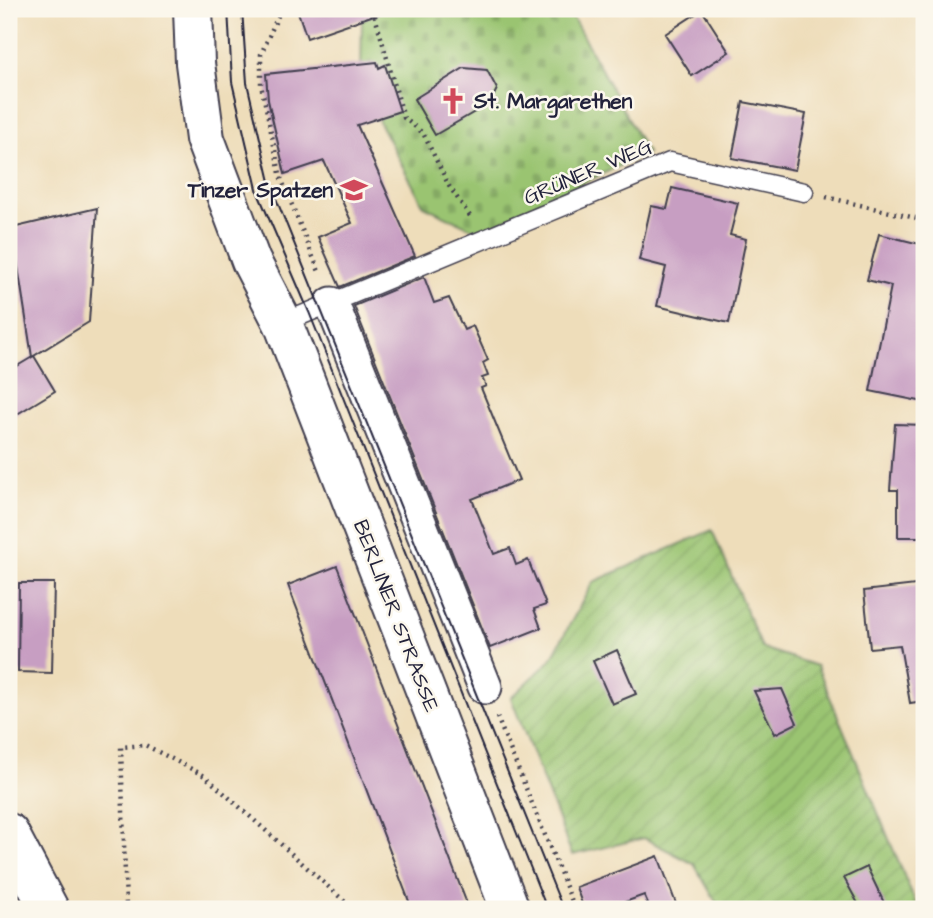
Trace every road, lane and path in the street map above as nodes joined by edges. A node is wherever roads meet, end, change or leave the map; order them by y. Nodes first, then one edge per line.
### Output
1 (193, 9) edge
2 (281, 9) edge
3 (373, 9) edge
4 (804, 192) joint
5 (924, 220) edge
6 (476, 243) junction
7 (332, 304) junction
8 (283, 323) junction
9 (485, 687) joint
10 (9, 833) edge
11 (49, 909) edge
12 (123, 909) edge
13 (353, 909) edge
14 (510, 909) edge
15 (575, 909) edge

1 - 8 street, BERLINER STRASSE
2 - 7 path
3 - 6 path
4 - 5 path
4 - 6 lane, GRÜNER WEG
6 - 7 lane, GRÜNER WEG
7 - 8 lane, GRÜNER WEG
7 - 9 street
8 - 14 street, BERLINER STRASSE
9 - 15 path
10 - 11 street
12 - 13 path

